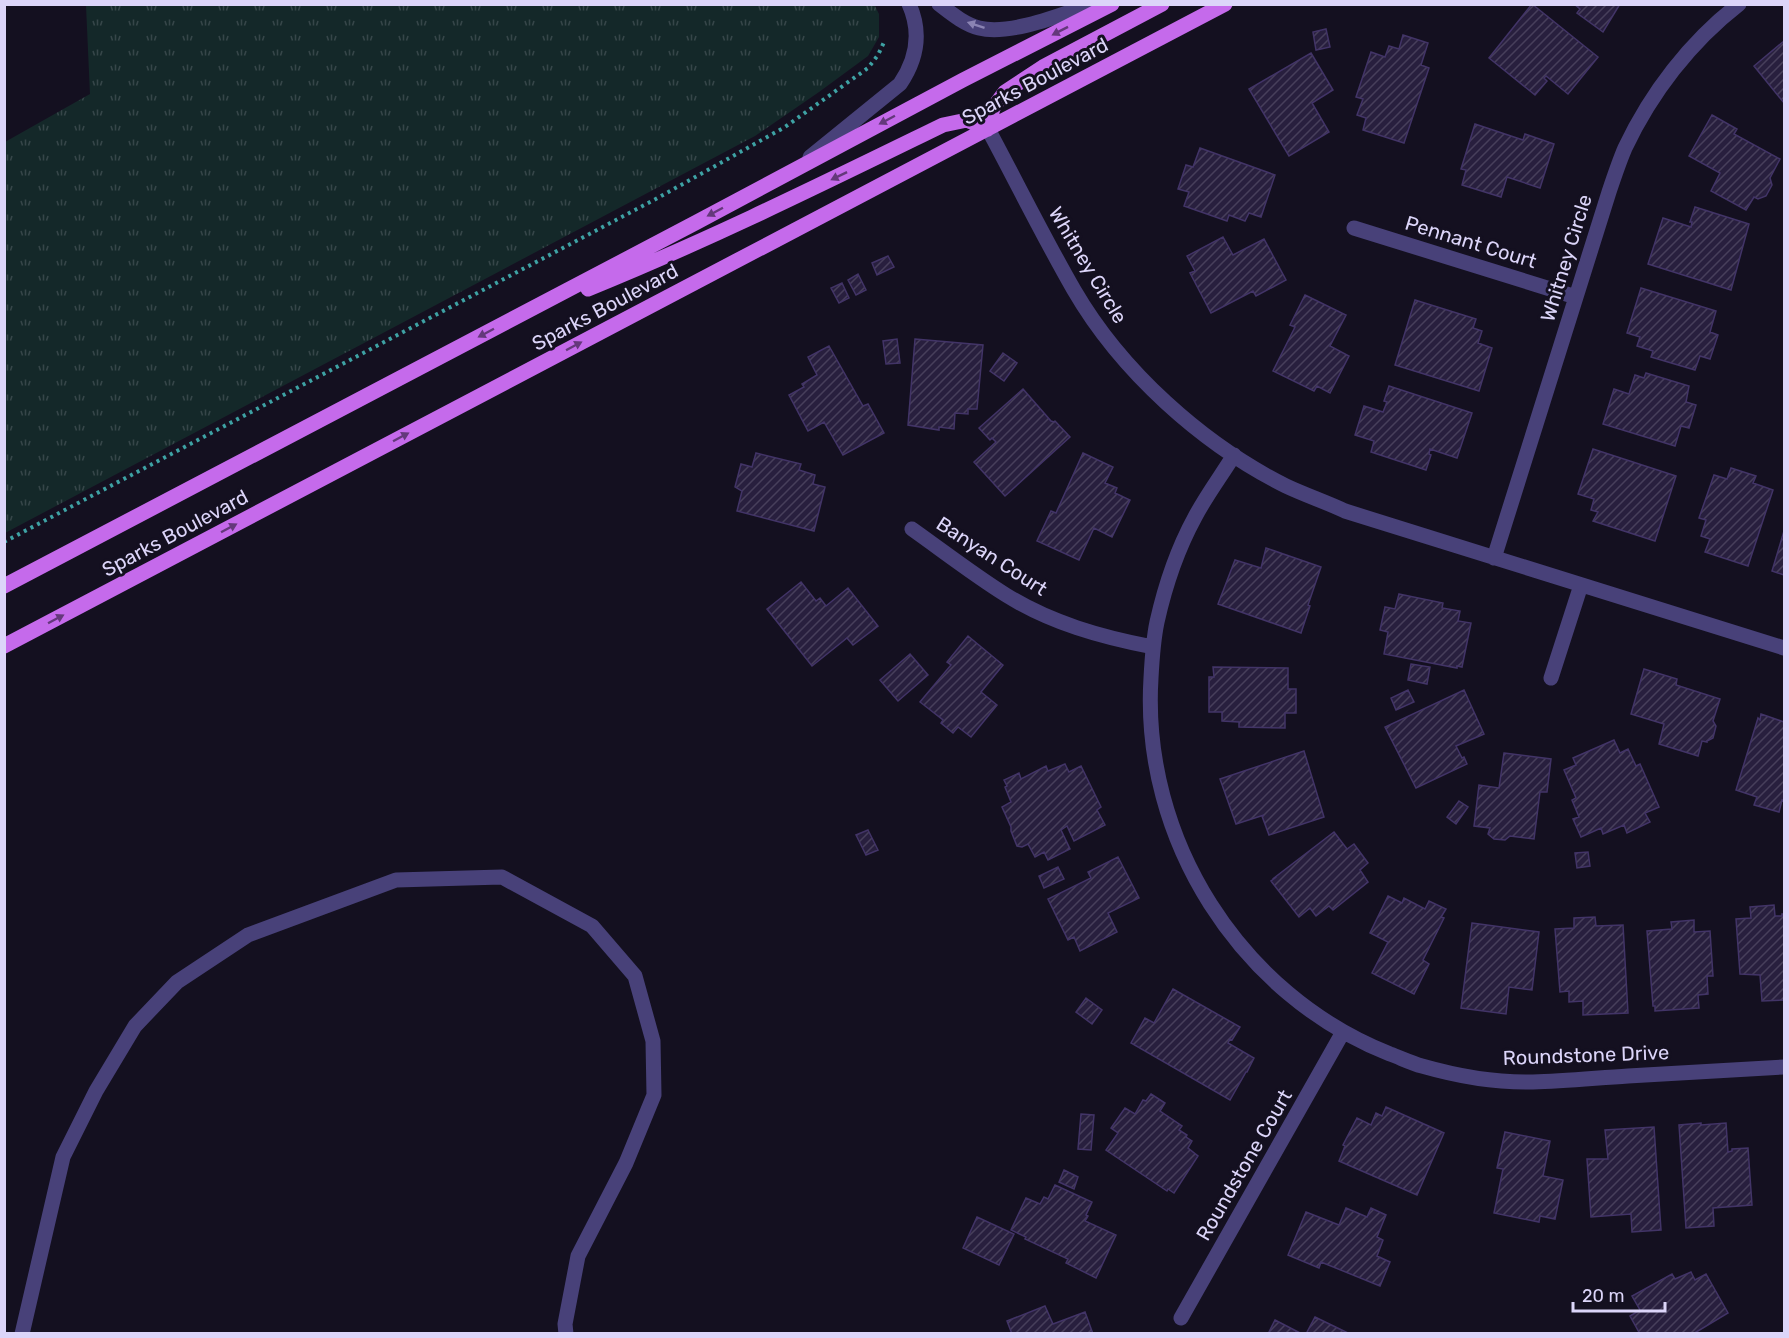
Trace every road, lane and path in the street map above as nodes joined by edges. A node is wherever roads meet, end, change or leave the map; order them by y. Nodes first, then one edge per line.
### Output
1 (909, 4) edge
2 (939, 4) edge
3 (1093, 4) edge
4 (1112, 4) edge
5 (1162, 4) edge
6 (1225, 4) edge
7 (1739, 4) edge
8 (885, 40) dead end
9 (988, 129) junction
10 (795, 169) junction
11 (1354, 228) dead end
12 (1576, 297) junction
13 (510, 320) junction
14 (1234, 455) junction
15 (912, 529) dead end
16 (4, 542) edge
17 (1494, 558) junction
18 (1581, 585) junction
19 (4, 586) edge
20 (4, 646) edge
21 (1153, 647) junction
22 (1785, 648) edge
23 (1551, 678) dead end
24 (1343, 1032) junction
25 (1785, 1066) edge
26 (1181, 1318) dead end
27 (22, 1334) edge
28 (566, 1334) edge

1 - 10 street
3 -> 2 street
4 -> 10 main road, Sparks Boulevard
5 - 9 main road
6 - 9 main road, Sparks Boulevard
7 - 12 street, Whitney Circle
8 - 16 path
9 -> 13 main road
9 - 14 street, Whitney Circle
20 -> 9 main road, Sparks Boulevard
10 -> 13 main road, Sparks Boulevard
11 - 12 street, Pennant Court
12 - 17 street, Whitney Circle
13 -> 19 main road, Sparks Boulevard
14 - 17 street, Whitney Circle
14 - 21 street, Roundstone Drive
15 - 21 street, Banyan Court
17 - 18 street, Whitney Circle
18 - 22 street, Whitney Circle
18 - 23 street
21 - 24 street, Roundstone Drive
24 - 25 street, Roundstone Drive
24 - 26 street, Roundstone Court
27 - 28 street

